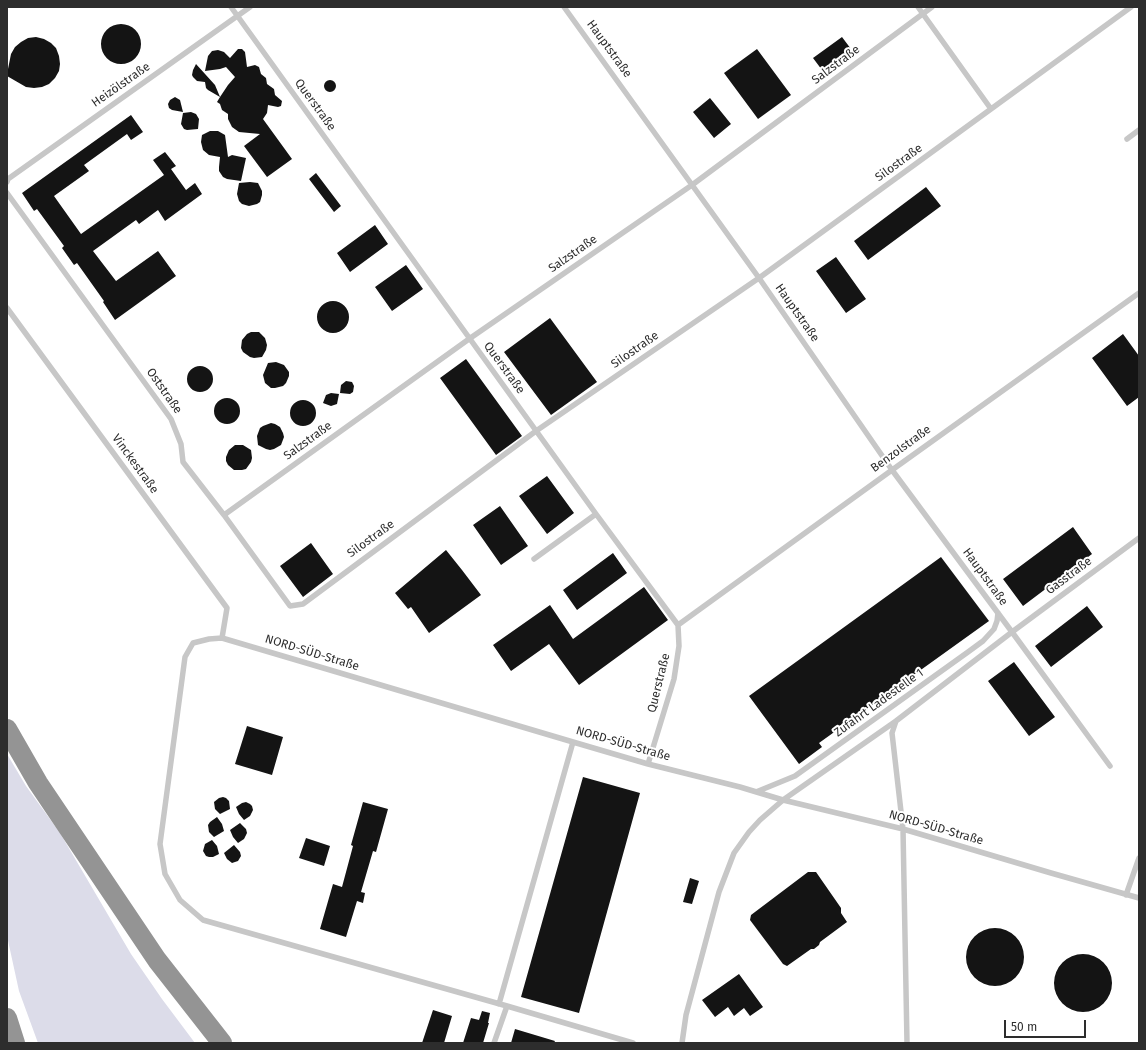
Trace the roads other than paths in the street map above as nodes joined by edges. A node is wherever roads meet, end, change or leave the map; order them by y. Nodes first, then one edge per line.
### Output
1 (231, 7) edge
2 (250, 7) edge
3 (564, 7) edge
4 (918, 7) edge
5 (932, 7) edge
6 (1131, 7) edge
7 (923, 14) junction
8 (237, 16) junction
9 (991, 109) junction
10 (1139, 130) edge
11 (1127, 139) dead end
12 (7, 182) edge
13 (692, 185) junction
14 (7, 194) edge
15 (759, 278) junction
16 (1139, 293) edge
17 (7, 308) edge
18 (469, 339) junction
19 (536, 431) junction
20 (892, 470) junction
21 (596, 514) junction
22 (224, 515) junction
23 (1139, 538) edge
24 (534, 559) dead end
25 (290, 606) joint
26 (998, 613) junction
27 (678, 625) junction
28 (1012, 632) junction
29 (222, 638) junction
30 (896, 721) junction
31 (7, 729) edge
32 (573, 742) junction
33 (648, 764) junction
34 (1110, 766) dead end
35 (756, 792) junction
36 (783, 800) junction
37 (903, 829) junction
38 (1139, 858) edge
39 (1126, 895) junction
40 (1139, 898) edge
41 (499, 1004) junction
42 (507, 1006) junction
43 (7, 1018) edge
44 (16, 1043) edge
45 (222, 1043) edge
46 (494, 1043) edge
47 (633, 1043) edge
48 (682, 1043) edge
49 (907, 1043) edge

1 - 8 lane, Querstraße
2 - 8 lane, Heizölstraße
3 - 13 lane, Hauptstraße
4 - 7 lane
5 - 7 lane, Salzstraße
6 - 9 lane, Silostraße
7 - 9 lane
7 - 13 lane, Salzstraße
8 - 12 lane, Heizölstraße
8 - 18 lane, Querstraße
9 - 15 lane, Silostraße
10 - 11 lane
13 - 15 lane, Hauptstraße
13 - 18 lane, Salzstraße
14 - 22 lane, Oststraße
15 - 19 lane, Silostraße
15 - 20 lane, Hauptstraße
16 - 20 lane, Benzolstraße
17 - 29 lane, Vinckestraße
18 - 19 lane, Querstraße
18 - 22 lane, Salzstraße
19 - 21 lane, Querstraße
19 - 25 lane, Silostraße
20 - 26 lane, Hauptstraße
20 - 27 lane, Benzolstraße
21 - 24 lane
21 - 27 lane, Querstraße
22 - 25 lane, Oststraße
23 - 28 lane, Gasstraße
26 - 28 lane, Hauptstraße
26 - 35 lane, Zufahrt Ladestelle 1
27 - 33 lane, Querstraße
28 - 30 lane, Gasstraße
28 - 34 lane, Hauptstraße
29 - 32 lane, NORD-SÜD-Straße
29 - 41 lane, NORD-SÜD-Straße
30 - 36 lane, Gasstraße
30 - 37 lane
31 - 45 highway
32 - 33 lane, NORD-SÜD-Straße
32 - 41 lane
33 - 35 lane, NORD-SÜD-Straße
35 - 36 lane, NORD-SÜD-Straße
36 - 37 lane, NORD-SÜD-Straße
36 - 48 lane, Gasstraße
37 - 39 lane, NORD-SÜD-Straße
37 - 49 lane
38 - 39 lane
39 - 40 lane, NORD-SÜD-Straße
41 - 42 lane, NORD-SÜD-Straße
42 - 46 lane
42 - 47 lane, NORD-SÜD-Straße
43 - 44 highway

